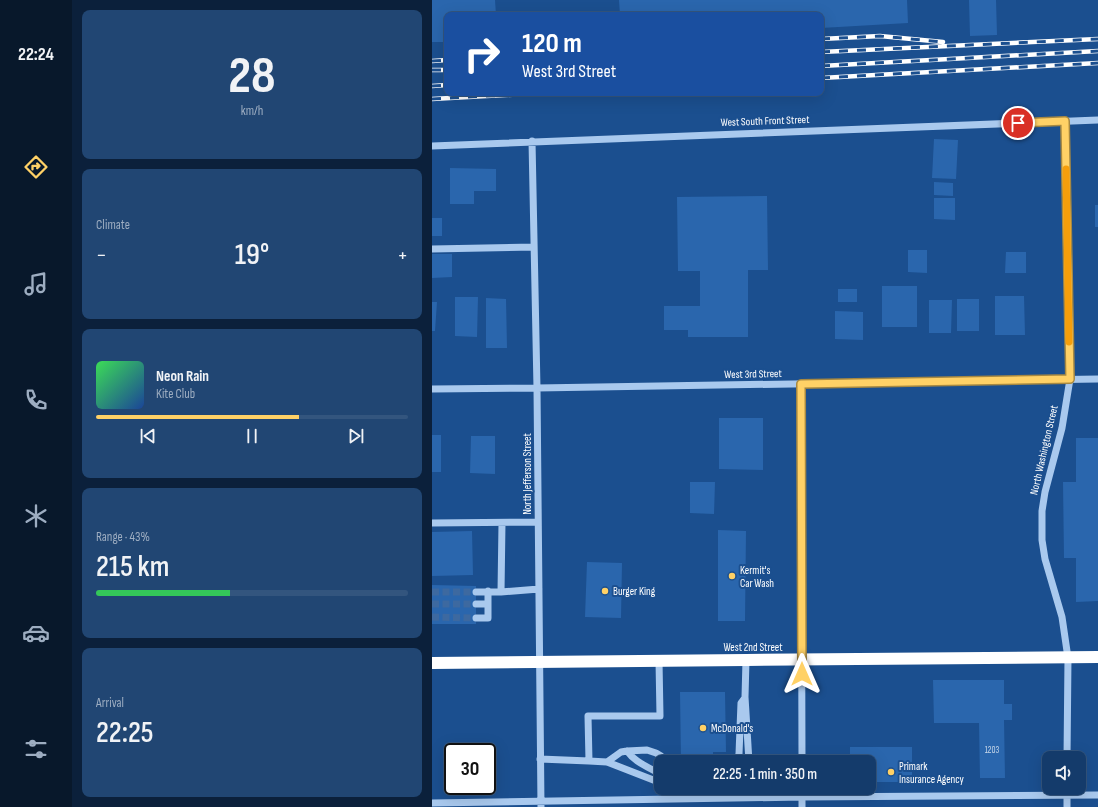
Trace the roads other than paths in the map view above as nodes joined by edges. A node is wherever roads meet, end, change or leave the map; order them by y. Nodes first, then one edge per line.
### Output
1 (1098, 120) edge
2 (1065, 121) junction
3 (532, 141) junction
4 (432, 146) edge
5 (534, 247) junction
6 (432, 249) edge
7 (1070, 379) junction
8 (1098, 379) edge
9 (801, 384) junction
10 (537, 388) junction
11 (432, 389) edge
12 (538, 522) junction
13 (432, 523) edge
14 (502, 523) junction
15 (539, 589) junction
16 (476, 592) tunnel mouth
17 (488, 592) junction
18 (501, 592) junction
19 (476, 604) tunnel mouth
20 (488, 604) junction
21 (476, 618) tunnel mouth
22 (1098, 657) edge
23 (1068, 658) junction
24 (746, 660) junction
25 (802, 660) junction
26 (658, 661) junction
27 (540, 662) junction
28 (432, 663) edge
29 (745, 697) junction
30 (627, 751) junction
31 (1067, 751) edge
32 (659, 755) edge
33 (739, 755) edge
34 (749, 755) edge
35 (802, 755) edge
36 (540, 759) junction
37 (589, 761) junction
38 (607, 762) junction
39 (654, 770) edge
40 (654, 780) edge
41 (1042, 792) edge
42 (1086, 793) edge
43 (1067, 795) edge
44 (1098, 795) edge
45 (802, 797) junction
46 (432, 803) edge
47 (541, 804) edge
48 (802, 807) edge
49 (1067, 807) edge

1 - 2 street, West South Front Street
2 - 3 street, West South Front Street
2 - 7 street, North Washington Street
3 - 4 street, West South Front Street
3 - 5 street, North Jefferson Street
5 - 6 street
5 - 10 street, North Jefferson Street
7 - 8 street, West 3rd Street
7 - 9 street, West 3rd Street
7 - 23 street, North Washington Street
9 - 10 street, West 3rd Street
9 - 25 street
10 - 11 street, West 3rd Street
10 - 12 street, North Jefferson Street
12 - 14 street
12 - 15 street, North Jefferson Street
13 - 14 street
14 - 18 street
15 - 18 street
15 - 27 street, North Jefferson Street
16 - 17 street
17 - 18 street
17 - 20 street
19 - 20 street
20 - 21 street
22 - 23 highway, West 2nd Street
23 - 25 highway, West 2nd Street
23 - 31 street, North Washington Street
24 - 25 highway, West 2nd Street
24 - 26 highway, West 2nd Street
24 - 29 street
25 - 35 street
26 - 27 highway, West 2nd Street
26 - 37 street
27 - 28 highway, West 2nd Street
27 - 36 street, North Jefferson Street
29 - 33 street
29 - 34 street
30 - 32 street
30 - 38 street
30 - 39 street
36 - 37 street
36 - 47 street, North Jefferson Street
37 - 38 street
38 - 40 street
41 - 45 street
42 - 44 street
43 - 49 street
45 - 47 street
45 - 48 street
46 - 47 street

